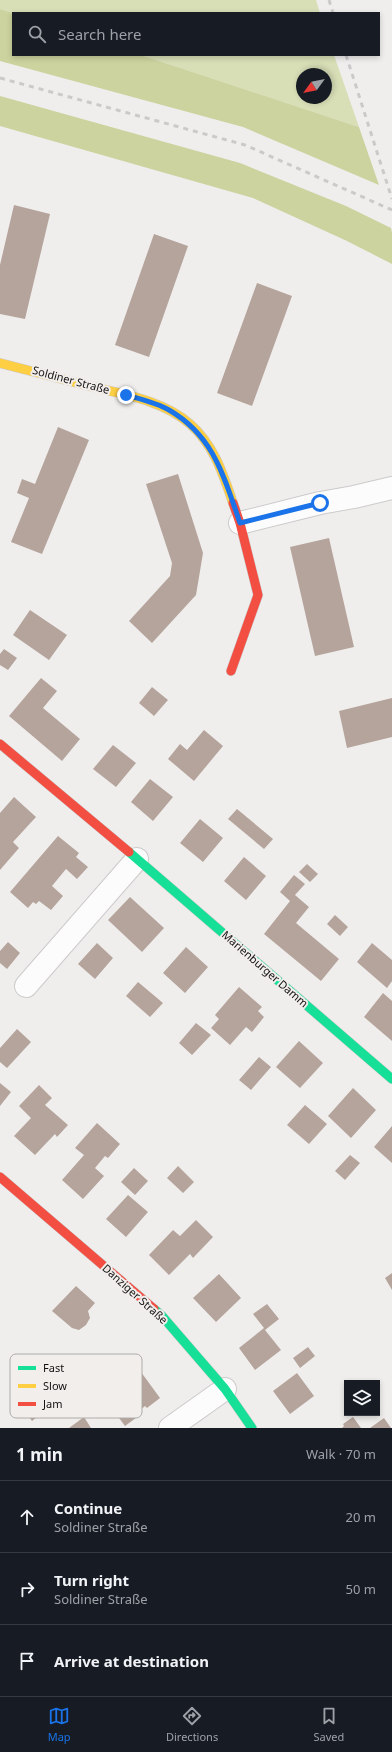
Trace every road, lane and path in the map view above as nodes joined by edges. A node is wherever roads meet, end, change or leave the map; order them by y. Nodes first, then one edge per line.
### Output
1 (0, 363) edge
2 (392, 488) edge
3 (240, 523) junction
4 (231, 671) dead end
5 (0, 744) edge
6 (137, 859) junction
7 (26, 986) dead end
8 (392, 1079) edge
9 (0, 1176) edge
10 (224, 1389) junction
11 (170, 1428) edge
12 (252, 1428) edge

1 - 3 street, Soldiner Straße
2 - 3 street
3 - 4 street, Soldiner Straße
5 - 6 street, Marienburger Damm
6 - 7 street
6 - 8 street, Marienburger Damm
9 - 10 street, Danziger Straße
10 - 11 street
10 - 12 street, Danziger Straße

